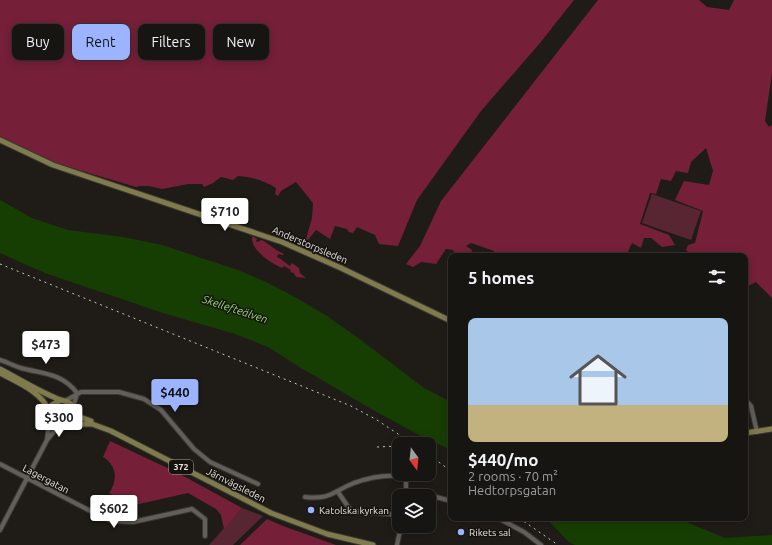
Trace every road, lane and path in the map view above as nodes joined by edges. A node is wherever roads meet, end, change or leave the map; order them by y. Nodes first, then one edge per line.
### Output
1 (0, 140) edge
2 (448, 320) edge
3 (0, 360) edge
4 (0, 369) edge
5 (0, 373) edge
6 (77, 393) junction
7 (63, 401) junction
8 (748, 402) edge
9 (73, 409) junction
10 (49, 413) junction
11 (64, 424) junction
12 (97, 425) junction
13 (772, 428) edge
14 (757, 432) junction
15 (748, 434) edge
16 (47, 440) junction
17 (0, 464) edge
18 (27, 478) junction
19 (258, 484) dead end
20 (407, 489) edge
21 (338, 492) junction
22 (305, 497) dead end
23 (436, 497) edge
24 (448, 500) edge
25 (392, 514) edge
26 (504, 521) edge
27 (0, 530) edge
28 (400, 533) edge
29 (205, 536) dead end
30 (373, 545) edge
31 (397, 545) edge
32 (540, 545) edge

1 - 2 main road, Anderstorpsleden
3 - 6 street
4 - 7 main road
5 - 10 main road
6 - 7 street
6 - 9 street
6 - 19 street
7 - 9 main road
7 - 10 main road
8 - 14 street
9 - 11 main road
9 - 12 main road, Järnvägsleden
10 - 11 main road
10 - 16 street
11 - 12 main road, Järnvägsleden
11 - 16 street
12 - 30 main road, Järnvägsleden / 372
13 - 14 main road
14 - 15 main road
16 - 18 street
17 - 18 street, Lagergatan
18 - 27 street
18 - 29 street, Lagergatan
20 - 21 street
21 - 22 street
21 - 25 street
23 - 24 street
26 - 32 street
28 - 31 street

